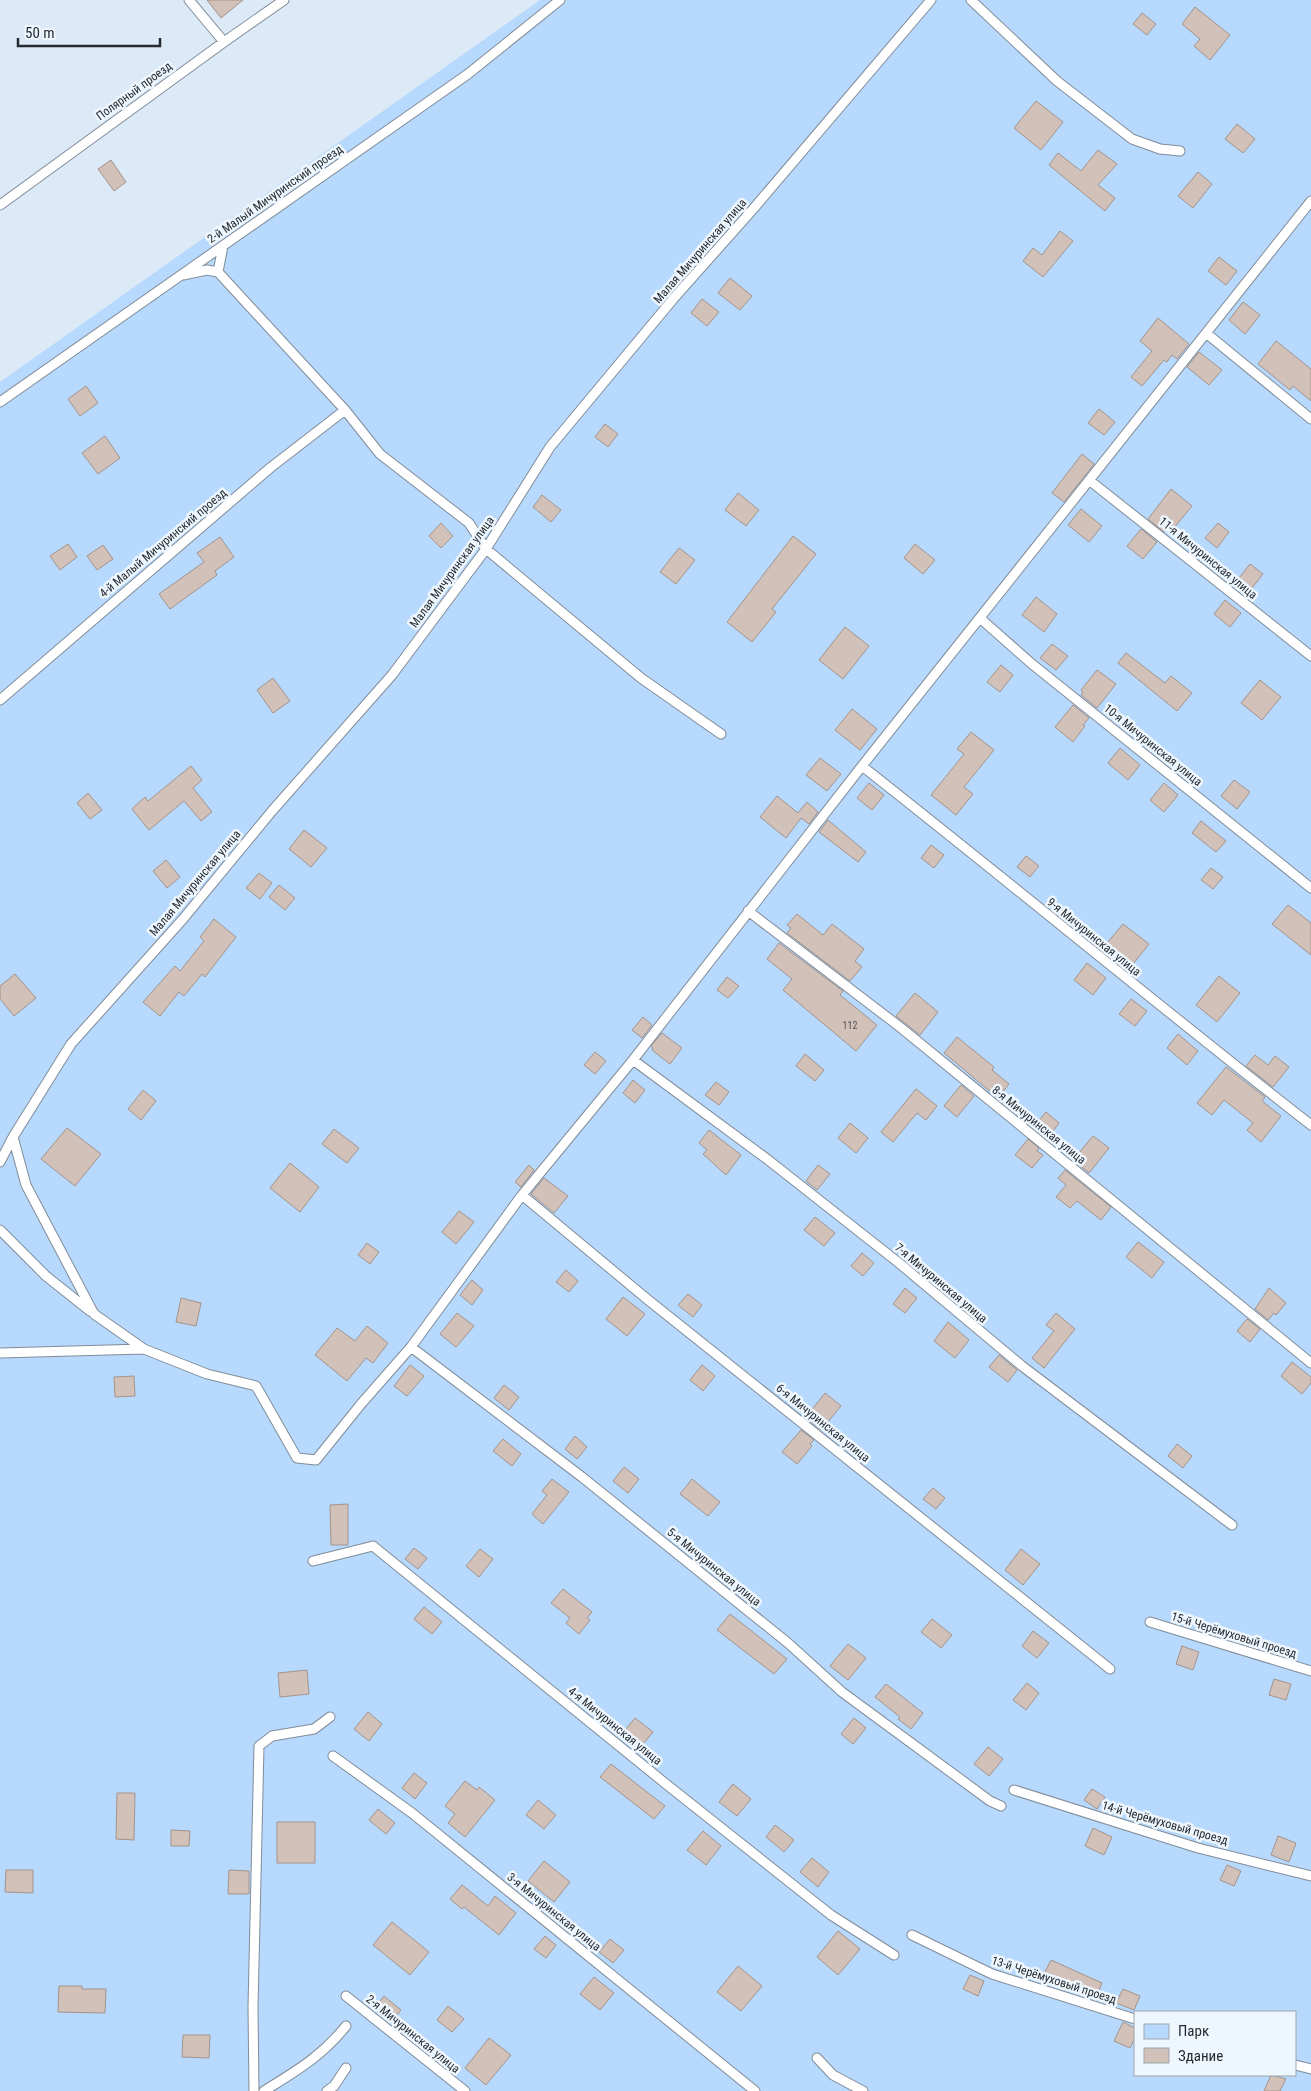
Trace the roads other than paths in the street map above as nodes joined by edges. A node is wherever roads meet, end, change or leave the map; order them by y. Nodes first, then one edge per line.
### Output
1 (189, 0) edge
2 (284, 0) edge
3 (560, 0) edge
4 (931, 0) edge
5 (971, 0) edge
6 (224, 42) junction
7 (1180, 150) dead end
8 (1311, 201) edge
9 (0, 205) edge
10 (223, 246) junction
11 (218, 272) junction
12 (180, 275) junction
13 (1206, 333) junction
14 (0, 402) edge
15 (345, 410) junction
16 (1311, 419) edge
17 (1089, 480) junction
18 (486, 549) junction
19 (981, 619) junction
20 (1311, 656) edge
21 (0, 700) edge
22 (721, 734) dead end
23 (862, 766) junction
24 (1311, 888) edge
25 (748, 911) junction
26 (633, 1060) junction
27 (1311, 1125) edge
28 (13, 1137) junction
29 (0, 1162) edge
30 (522, 1196) junction
31 (0, 1230) edge
32 (94, 1314) junction
33 (411, 1347) junction
34 (144, 1349) junction
35 (0, 1353) edge
36 (1311, 1363) edge
37 (1232, 1525) dead end
38 (313, 1561) dead end
39 (1150, 1622) dead end
40 (1110, 1669) dead end
41 (1311, 1671) edge
42 (330, 1717) dead end
43 (334, 1756) dead end
44 (1014, 1790) dead end
45 (1001, 1806) dead end
46 (1311, 1876) edge
47 (912, 1935) dead end
48 (894, 1954) dead end
49 (346, 1996) dead end
50 (1134, 2019) edge
51 (346, 2026) dead end
52 (817, 2058) dead end
53 (1296, 2065) edge
54 (346, 2068) dead end
55 (1311, 2069) edge
56 (254, 2091) edge
57 (264, 2091) edge
58 (327, 2091) edge
59 (464, 2091) edge
60 (755, 2091) edge
61 (862, 2091) edge

1 - 6 lane
2 - 6 lane, Полярный проезд
3 - 10 lane, 2-й Малый Мичуринский проезд
4 - 18 lane, Малая Мичуринская улица
5 - 7 lane
6 - 9 lane, Полярный проезд
8 - 13 lane
10 - 11 lane
10 - 12 lane, 2-й Малый Мичуринский проезд
11 - 12 lane
11 - 15 lane
12 - 14 lane, 2-й Малый Мичуринский проезд
13 - 16 lane
13 - 17 lane
15 - 18 lane
15 - 21 lane, 4-й Малый Мичуринский проезд
17 - 19 lane
17 - 20 lane, 11-я Мичуринская улица
18 - 22 lane
18 - 28 lane, Малая Мичуринская улица
19 - 23 lane
19 - 24 lane, 10-я Мичуринская улица
23 - 25 lane
23 - 27 lane, 9-я Мичуринская улица
25 - 26 lane
25 - 36 lane, 8-я Мичуринская улица
26 - 30 lane
26 - 37 lane, 7-я Мичуринская улица
28 - 29 lane, Малая Мичуринская улица
28 - 32 lane
30 - 33 lane
30 - 40 lane, 6-я Мичуринская улица
31 - 32 lane
32 - 34 lane
33 - 34 lane
33 - 45 lane, 5-я Мичуринская улица
34 - 35 lane
38 - 48 lane, 4-я Мичуринская улица
39 - 41 lane, 15-й Черёмуховый проезд
42 - 56 lane
43 - 60 lane, 3-я Мичуринская улица
44 - 46 lane, 14-й Черёмуховый проезд
47 - 50 lane, 13-й Черёмуховый проезд
49 - 59 lane, 2-я Мичуринская улица
51 - 57 lane
52 - 61 lane
53 - 55 lane
54 - 58 lane

